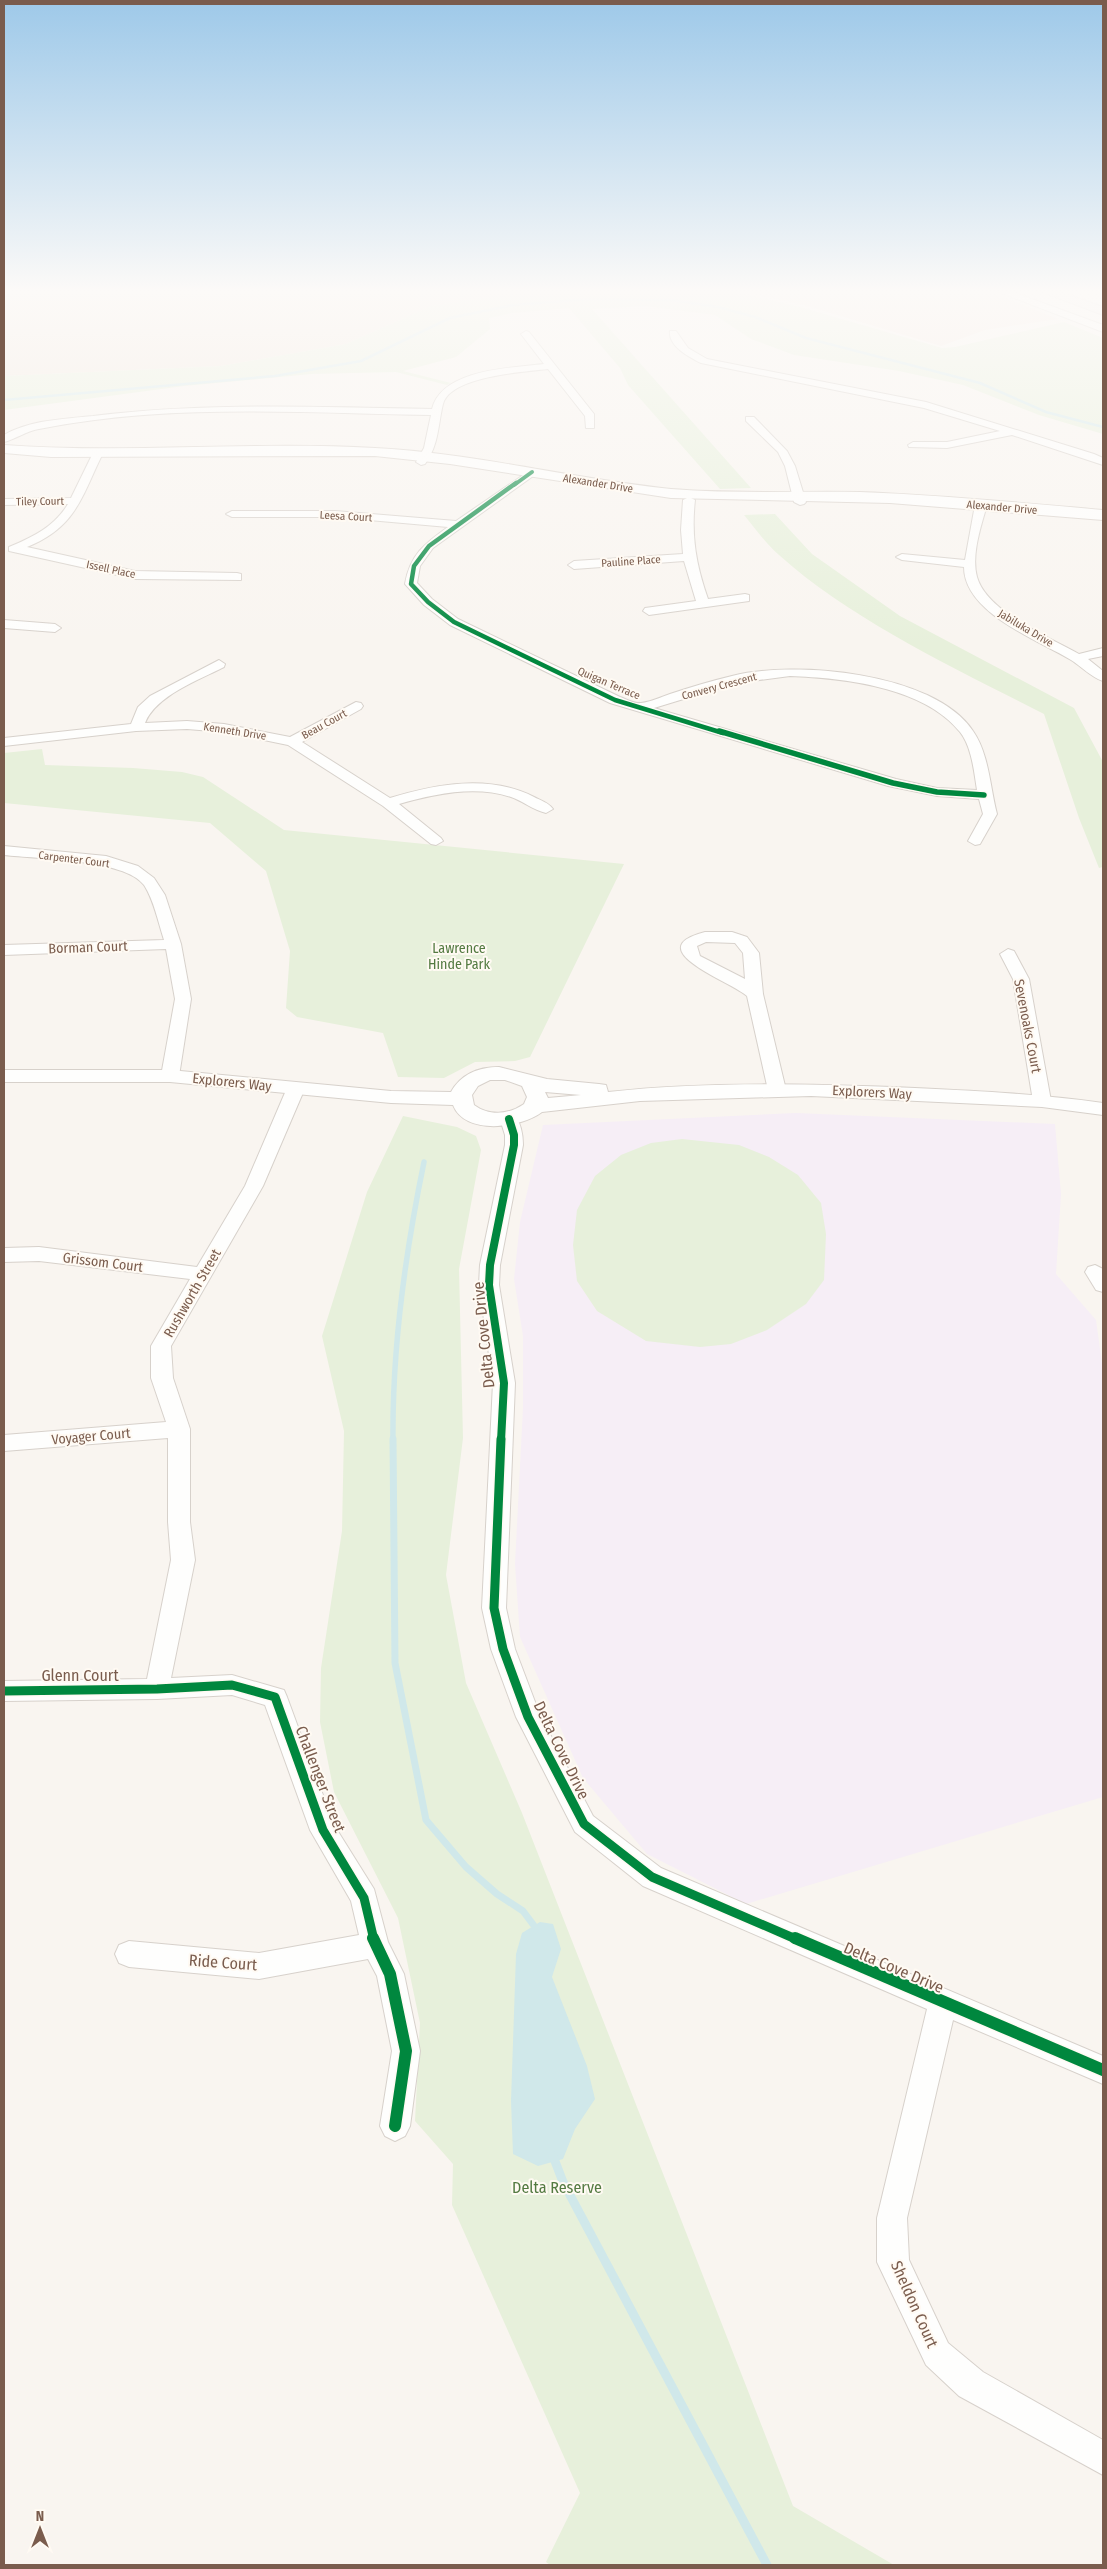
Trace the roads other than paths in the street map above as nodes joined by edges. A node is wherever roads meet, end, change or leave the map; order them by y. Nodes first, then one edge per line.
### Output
1 (239, 408) edge
2 (369, 408) edge
3 (439, 408) edge
4 (584, 408) edge
5 (929, 408) edge
6 (438, 412) junction
7 (750, 419) dead end
8 (590, 426) dead end
9 (1012, 432) junction
10 (4, 439) edge
11 (913, 445) dead end
12 (4, 449) edge
13 (4, 456) edge
14 (96, 458) junction
15 (423, 459) junction
16 (1103, 462) edge
17 (529, 475) junction
18 (799, 499) junction
19 (689, 500) junction
20 (77, 501) junction
21 (4, 502) edge
22 (981, 507) junction
23 (232, 514) dead end
24 (1103, 515) edge
25 (1103, 520) edge
26 (460, 525) junction
27 (16, 548) junction
28 (4, 552) edge
29 (688, 557) junction
30 (902, 557) dead end
31 (970, 564) junction
32 (574, 565) dead end
33 (237, 578) dead end
34 (745, 598) dead end
35 (703, 604) junction
36 (649, 611) dead end
37 (4, 624) edge
38 (54, 628) dead end
39 (1103, 652) edge
40 (1077, 658) junction
41 (219, 664) dead end
42 (1103, 676) edge
43 (356, 706) dead end
44 (640, 708) junction
45 (136, 727) junction
46 (4, 742) edge
47 (292, 742) junction
48 (984, 794) junction
49 (388, 803) junction
50 (546, 809) dead end
51 (436, 840) dead end
52 (975, 841) dead end
53 (4, 851) edge
54 (173, 944) junction
55 (4, 950) edge
56 (1008, 954) dead end
57 (755, 994) dead end
58 (4, 1076) edge
59 (170, 1076) junction
60 (530, 1082) junction
61 (296, 1088) junction
62 (777, 1090) junction
63 (640, 1094) junction
64 (460, 1099) junction
65 (1042, 1101) junction
66 (535, 1106) junction
67 (1103, 1109) edge
68 (509, 1119) junction
69 (4, 1255) edge
70 (202, 1274) junction
71 (179, 1429) junction
72 (4, 1443) edge
73 (157, 1689) junction
74 (4, 1691) edge
75 (374, 1945) junction
76 (129, 1954) dead end
77 (943, 2003) junction
78 (1103, 2070) edge
79 (395, 2126) dead end
80 (1103, 2458) edge

1 - 10 street
2 - 6 street
3 - 6 street
4 - 8 street
5 - 9 street
6 - 15 street
7 - 18 street
9 - 11 street
9 - 16 street
12 - 14 main road, Alexander Drive
13 - 14 main road, Alexander Drive
14 - 15 main road, Alexander Drive
14 - 20 street
15 - 17 main road, Alexander Drive
17 - 18 main road, Alexander Drive
17 - 19 main road, Alexander Drive
17 - 26 street, Quigan Terrace
18 - 19 main road, Alexander Drive
18 - 22 main road, Alexander Drive
19 - 29 street
20 - 21 street, Tiley Court
20 - 27 street
22 - 24 main road, Alexander Drive
22 - 25 main road, Alexander Drive
22 - 31 street, Jabiluka Drive
23 - 26 street, Leesa Court
26 - 44 street, Quigan Terrace
27 - 28 street
27 - 33 street, Issell Place
29 - 32 street, Pauline Place
29 - 35 street
30 - 31 street
31 - 40 street, Jabiluka Drive
34 - 35 street
35 - 36 street
37 - 38 street
39 - 40 street
40 - 42 street, Jabiluka Drive
41 - 45 street
43 - 47 street, Beau Court
44 - 48 street, Quigan Terrace
44 - 48 street, Convery Crescent
45 - 46 street, Kenneth Drive
45 - 47 street, Kenneth Drive
47 - 49 street, Kenneth Drive
48 - 52 street, Convery Crescent
49 - 50 street
49 - 51 street, Kenneth Drive
53 - 54 street, Carpenter Court
54 - 55 street, Borman Court
54 - 59 street, Carpenter Court
56 - 65 street, Sevenoaks Court
57 - 62 street
58 - 59 street, Explorers Way
59 - 61 street, Explorers Way
60 - 63 street, Explorers Way
60 - 64 street, Explorers Way
60 - 66 street
61 - 64 street, Explorers Way
61 - 70 street, Rushworth Street
62 - 63 street, Explorers Way
62 - 65 street, Explorers Way
63 - 66 street, Explorers Way
64 - 68 street, Explorers Way
65 - 67 street, Explorers Way
66 - 68 street, Explorers Way
68 - 77 street, Delta Cove Drive
69 - 70 street, Grissom Court
70 - 71 street, Rushworth Street
71 - 72 street, Voyager Court
71 - 73 street, Rushworth Street
73 - 74 street, Glenn Court
73 - 75 street, Challenger Street
75 - 76 street, Ride Court
75 - 79 street, Challenger Street
77 - 78 street, Delta Cove Drive
77 - 80 street, Sheldon Court

